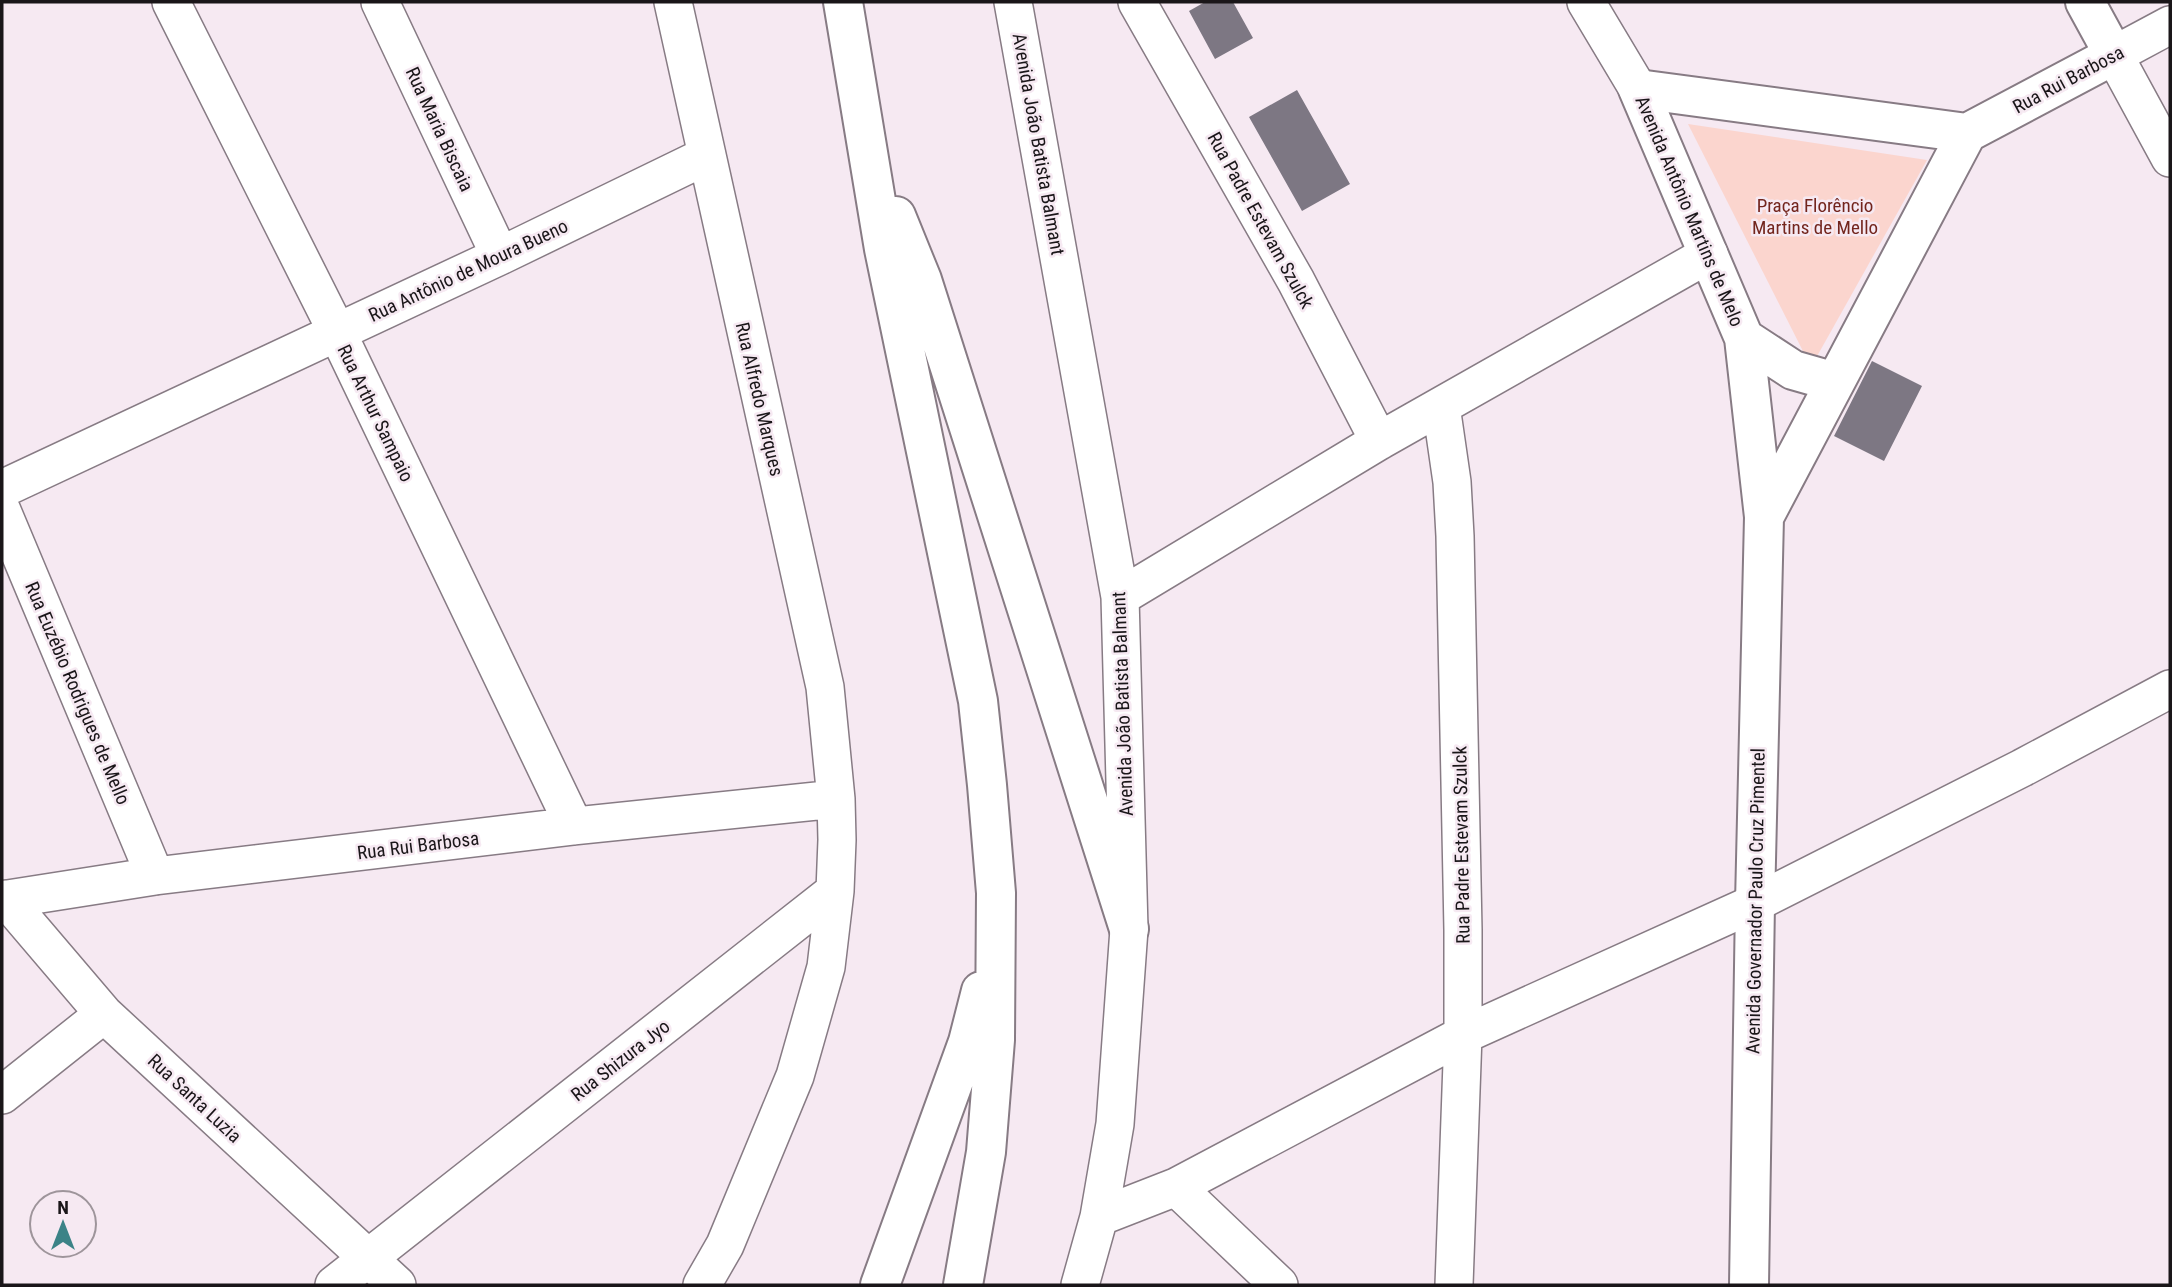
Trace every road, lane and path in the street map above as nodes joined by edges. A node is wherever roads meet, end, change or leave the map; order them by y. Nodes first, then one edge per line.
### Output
1 (171, 2) edge
2 (380, 2) edge
3 (673, 2) edge
4 (843, 2) edge
5 (1013, 2) edge
6 (1138, 2) edge
7 (1586, 2) edge
8 (2085, 2) edge
9 (2170, 25) edge
10 (2114, 55) junction
11 (1638, 89) junction
12 (1967, 133) junction
13 (868, 146) junction
14 (706, 156) junction
15 (2170, 158) edge
16 (1709, 254) junction
17 (500, 256) junction
18 (337, 332) junction
19 (1744, 338) junction
20 (1835, 382) junction
21 (1441, 406) junction
22 (1379, 441) junction
23 (2, 489) edge
24 (2, 511) edge
25 (1764, 517) junction
26 (1119, 597) junction
27 (2170, 689) edge
28 (836, 799) junction
29 (574, 826) junction
30 (155, 876) junction
31 (835, 891) junction
32 (4, 900) edge
33 (1755, 903) junction
34 (996, 928) junction
35 (1129, 929) junction
36 (104, 1014) junction
37 (1463, 1035) junction
38 (2, 1095) edge
39 (1176, 1187) junction
40 (1098, 1217) junction
41 (367, 1258) junction
42 (334, 1285) edge
43 (397, 1285) edge
44 (702, 1285) edge
45 (880, 1285) edge
46 (963, 1285) edge
47 (1080, 1285) edge
48 (1279, 1285) edge
49 (1454, 1285) edge
50 (1749, 1285) edge

1 - 18 street, Rua Arthur Sampaio
2 - 17 street, Rua Maria Biscaia
3 - 14 street, Rua Alfredo Marques
4 - 13 main road
5 - 26 street, Avenida João Batista Balmant
6 - 22 street, Rua Padre Estevam Szulck
7 - 11 street, Avenida Antônio Martins de Melo
8 - 10 main road
9 - 10 street, Rua Rui Barbosa
10 - 12 main road, Rua Rui Barbosa
10 - 15 street
11 - 12 main road
11 - 16 main road, Avenida Antônio Martins de Melo
12 - 20 main road
13 - 34 main road
13 - 35 main road
14 - 17 street, Rua Antônio de Moura Bueno
14 - 28 street, Rua Alfredo Marques
16 - 19 main road, Avenida Antônio Martins de Melo
16 - 21 street
17 - 18 street, Rua Antônio de Moura Bueno
18 - 23 street, Rua Antônio de Moura Bueno
18 - 29 street, Rua Arthur Sampaio
19 - 20 main road
19 - 25 main road, Avenida Antônio Martins de Melo
20 - 25 main road
21 - 22 street
21 - 37 street, Rua Padre Estevam Szulck
22 - 26 street
24 - 30 street, Rua Euzébio Rodrigues de Mello
25 - 33 main road, Avenida Governador Paulo Cruz Pimentel
26 - 35 street, Avenida João Batista Balmant
27 - 33 street
28 - 29 street, Rua Rui Barbosa
28 - 31 street
29 - 30 street, Rua Rui Barbosa
30 - 32 street, Rua Rui Barbosa
31 - 41 street, Rua Shizura Jyo
31 - 44 street
32 - 36 street, Rua Santa Luzia
33 - 37 street
33 - 50 main road, Avenida Governador Paulo Cruz Pimentel
34 - 45 main road
34 - 46 main road
35 - 40 street, Avenida João Batista Balmant
36 - 38 street
36 - 41 street, Rua Santa Luzia
37 - 39 street
37 - 49 street, Rua Padre Estevam Szulck
39 - 40 street
39 - 48 street
40 - 47 street, Avenida João Batista Balmant
41 - 42 street, Rua Shizura Jyo
41 - 43 street, Rua Santa Luzia

